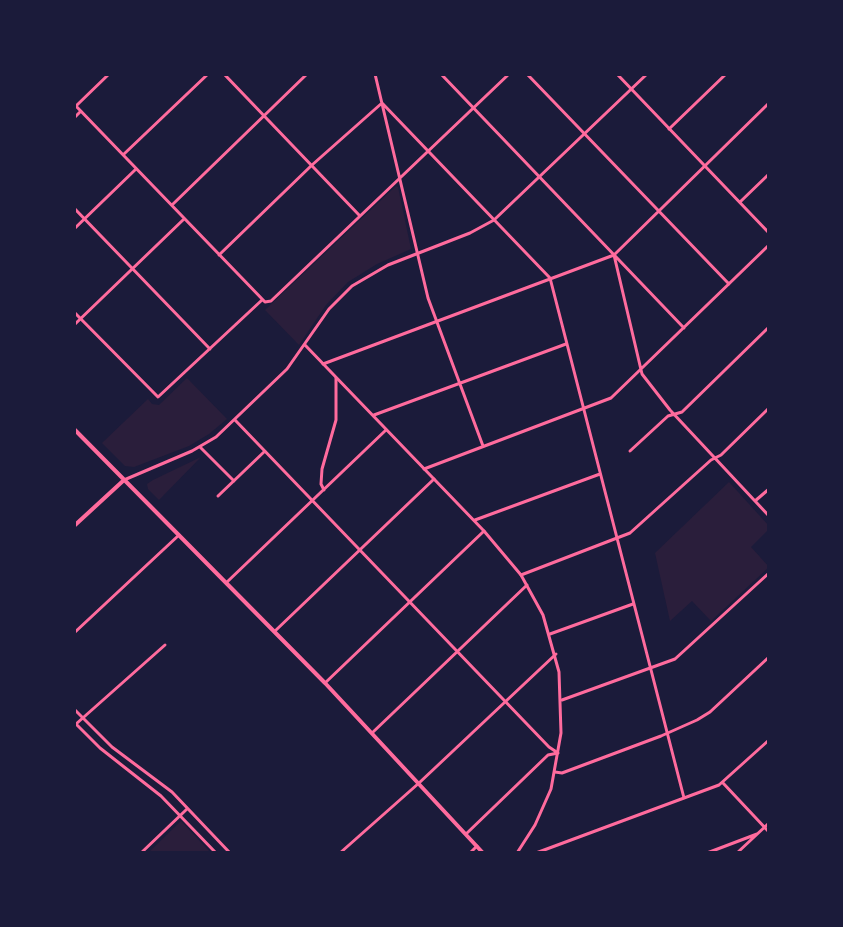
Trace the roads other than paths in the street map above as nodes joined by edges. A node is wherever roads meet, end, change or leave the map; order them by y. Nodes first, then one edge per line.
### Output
1 (109, 74) edge
2 (208, 74) edge
3 (224, 74) edge
4 (307, 74) edge
5 (375, 74) edge
6 (441, 74) edge
7 (509, 74) edge
8 (527, 74) edge
9 (617, 74) edge
10 (647, 74) edge
11 (726, 74) edge
12 (631, 89) junction
13 (382, 103) junction
14 (769, 103) edge
15 (75, 105) edge
16 (473, 108) junction
17 (81, 111) junction
18 (264, 115) junction
19 (74, 118) edge
20 (669, 129) junction
21 (584, 135) junction
22 (428, 151) junction
23 (123, 155) junction
24 (312, 165) junction
25 (704, 165) junction
26 (136, 169) junction
27 (769, 174) edge
28 (540, 177) junction
29 (398, 178) junction
30 (740, 202) junction
31 (171, 205) junction
32 (74, 208) edge
33 (658, 211) junction
34 (360, 216) junction
35 (85, 219) junction
36 (184, 219) junction
37 (494, 220) junction
38 (74, 229) edge
39 (769, 233) edge
40 (769, 245) edge
41 (418, 253) junction
42 (219, 255) junction
43 (614, 255) junction
44 (133, 269) junction
45 (550, 278) junction
46 (729, 284) junction
47 (264, 301) junction
48 (74, 312) edge
49 (81, 319) junction
50 (437, 321) junction
51 (74, 325) edge
52 (769, 327) edge
53 (684, 328) junction
54 (566, 344) junction
55 (305, 345) junction
56 (210, 349) junction
57 (323, 364) junction
58 (641, 369) junction
59 (336, 378) junction
60 (460, 383) junction
61 (584, 408) junction
62 (769, 408) edge
63 (675, 414) junction
64 (374, 415) junction
65 (235, 420) junction
66 (74, 429) edge
67 (386, 430) junction
68 (483, 446) junction
69 (200, 447) junction
70 (265, 451) junction
71 (630, 451) dead end
72 (715, 457) junction
73 (424, 469) junction
74 (600, 474) junction
75 (434, 479) junction
76 (124, 480) junction
77 (234, 481) junction
78 (769, 489) edge
79 (324, 490) junction
80 (218, 496) dead end
81 (313, 500) junction
82 (755, 501) junction
83 (769, 516) edge
84 (475, 520) junction
85 (74, 526) edge
86 (484, 531) junction
87 (179, 535) junction
88 (617, 539) junction
89 (360, 550) junction
90 (769, 573) edge
91 (521, 575) junction
92 (226, 583) junction
93 (527, 585) junction
94 (410, 602) junction
95 (633, 604) junction
96 (275, 632) junction
97 (74, 633) edge
98 (550, 634) junction
99 (165, 645) dead end
100 (457, 651) junction
101 (556, 654) junction
102 (769, 657) edge
103 (650, 670) junction
104 (325, 683) junction
105 (562, 700) junction
106 (505, 701) junction
107 (74, 709) edge
108 (84, 719) junction
109 (75, 723) edge
110 (372, 733) junction
111 (667, 733) junction
112 (769, 740) edge
113 (558, 753) junction
114 (555, 772) junction
115 (419, 783) junction
116 (723, 783) junction
117 (684, 798) junction
118 (187, 809) junction
119 (180, 815) junction
120 (769, 823) edge
121 (765, 827) junction
122 (769, 832) edge
123 (466, 834) junction
124 (757, 834) junction
125 (477, 846) junction
126 (141, 853) edge
127 (216, 853) edge
128 (230, 853) edge
129 (340, 853) edge
130 (470, 853) edge
131 (483, 853) edge
132 (517, 853) edge
133 (536, 853) edge
134 (707, 853) edge
135 (737, 853) edge

1 - 15 street
2 - 23 street
3 - 18 street
4 - 18 street
5 - 13 street
6 - 16 street
7 - 16 street
8 - 21 street
9 - 12 street
10 - 12 street
11 - 20 street
12 - 20 street
12 - 21 street
13 - 22 street
13 - 24 street
13 - 29 street
14 - 25 street
15 - 17 street
16 - 22 street
16 - 28 street
17 - 19 street
17 - 23 street
18 - 24 street
18 - 31 street
20 - 25 street
21 - 28 street
21 - 33 street
22 - 29 street
22 - 37 street
23 - 26 street
24 - 34 street
24 - 42 street
25 - 30 street
25 - 33 street
26 - 31 street
26 - 35 street
27 - 30 street
28 - 37 street
28 - 43 street
29 - 34 street
29 - 41 street
30 - 39 street
31 - 36 street
32 - 35 street
33 - 43 street
33 - 46 street
34 - 47 street
35 - 38 street
35 - 44 street
36 - 42 street
36 - 44 street
37 - 41 street
37 - 45 street
40 - 46 street
41 - 50 street
41 - 55 street
42 - 47 street
43 - 45 street
43 - 53 street
43 - 58 street
44 - 49 street
44 - 56 street
45 - 50 street
45 - 54 street
46 - 53 street
47 - 56 street
48 - 49 street
49 - 51 street
49 - 56 street
50 - 57 street
50 - 60 street
52 - 63 street
53 - 58 street
54 - 60 street
54 - 61 street
55 - 57 street
55 - 65 street
57 - 59 street
58 - 61 street
58 - 63 street
59 - 64 street
59 - 79 street
60 - 64 street
60 - 68 street
61 - 68 street
61 - 74 street
62 - 72 street
63 - 71 street
63 - 72 street
64 - 67 street
65 - 69 street
65 - 70 street
66 - 76 main road
67 - 73 street
67 - 79 street
68 - 73 street
69 - 76 street
69 - 77 street
70 - 77 street
70 - 81 street
72 - 82 street
72 - 88 street
73 - 75 street
74 - 84 street
74 - 88 street
75 - 84 street
75 - 89 street
76 - 85 main road
76 - 87 main road
77 - 80 street
78 - 82 street
79 - 81 street
81 - 89 street
81 - 92 street
82 - 83 street
84 - 86 street
86 - 91 street
86 - 94 street
87 - 92 main road
87 - 97 street
88 - 91 street
88 - 95 street
89 - 94 street
89 - 96 street
90 - 103 street
91 - 93 street
92 - 96 main road
93 - 98 street
93 - 100 street
94 - 100 street
94 - 104 street
95 - 98 street
95 - 103 street
96 - 104 main road
98 - 101 street
99 - 108 street
100 - 106 street
100 - 110 street
101 - 105 street
101 - 106 street
102 - 111 street
103 - 105 street
103 - 111 street
104 - 110 main road
105 - 113 street
106 - 113 street
106 - 115 street
107 - 108 street
108 - 109 street
108 - 118 street
109 - 119 street
110 - 115 main road
111 - 114 street
111 - 117 street
112 - 116 street
113 - 114 street
113 - 123 street
114 - 132 street
115 - 123 main road
115 - 129 street
116 - 117 street
116 - 121 street
117 - 133 street
118 - 119 street
118 - 128 street
119 - 126 street
119 - 127 street
120 - 121 street
121 - 122 street
121 - 124 street
123 - 125 main road
124 - 134 street
124 - 135 street
125 - 130 street
125 - 131 main road

